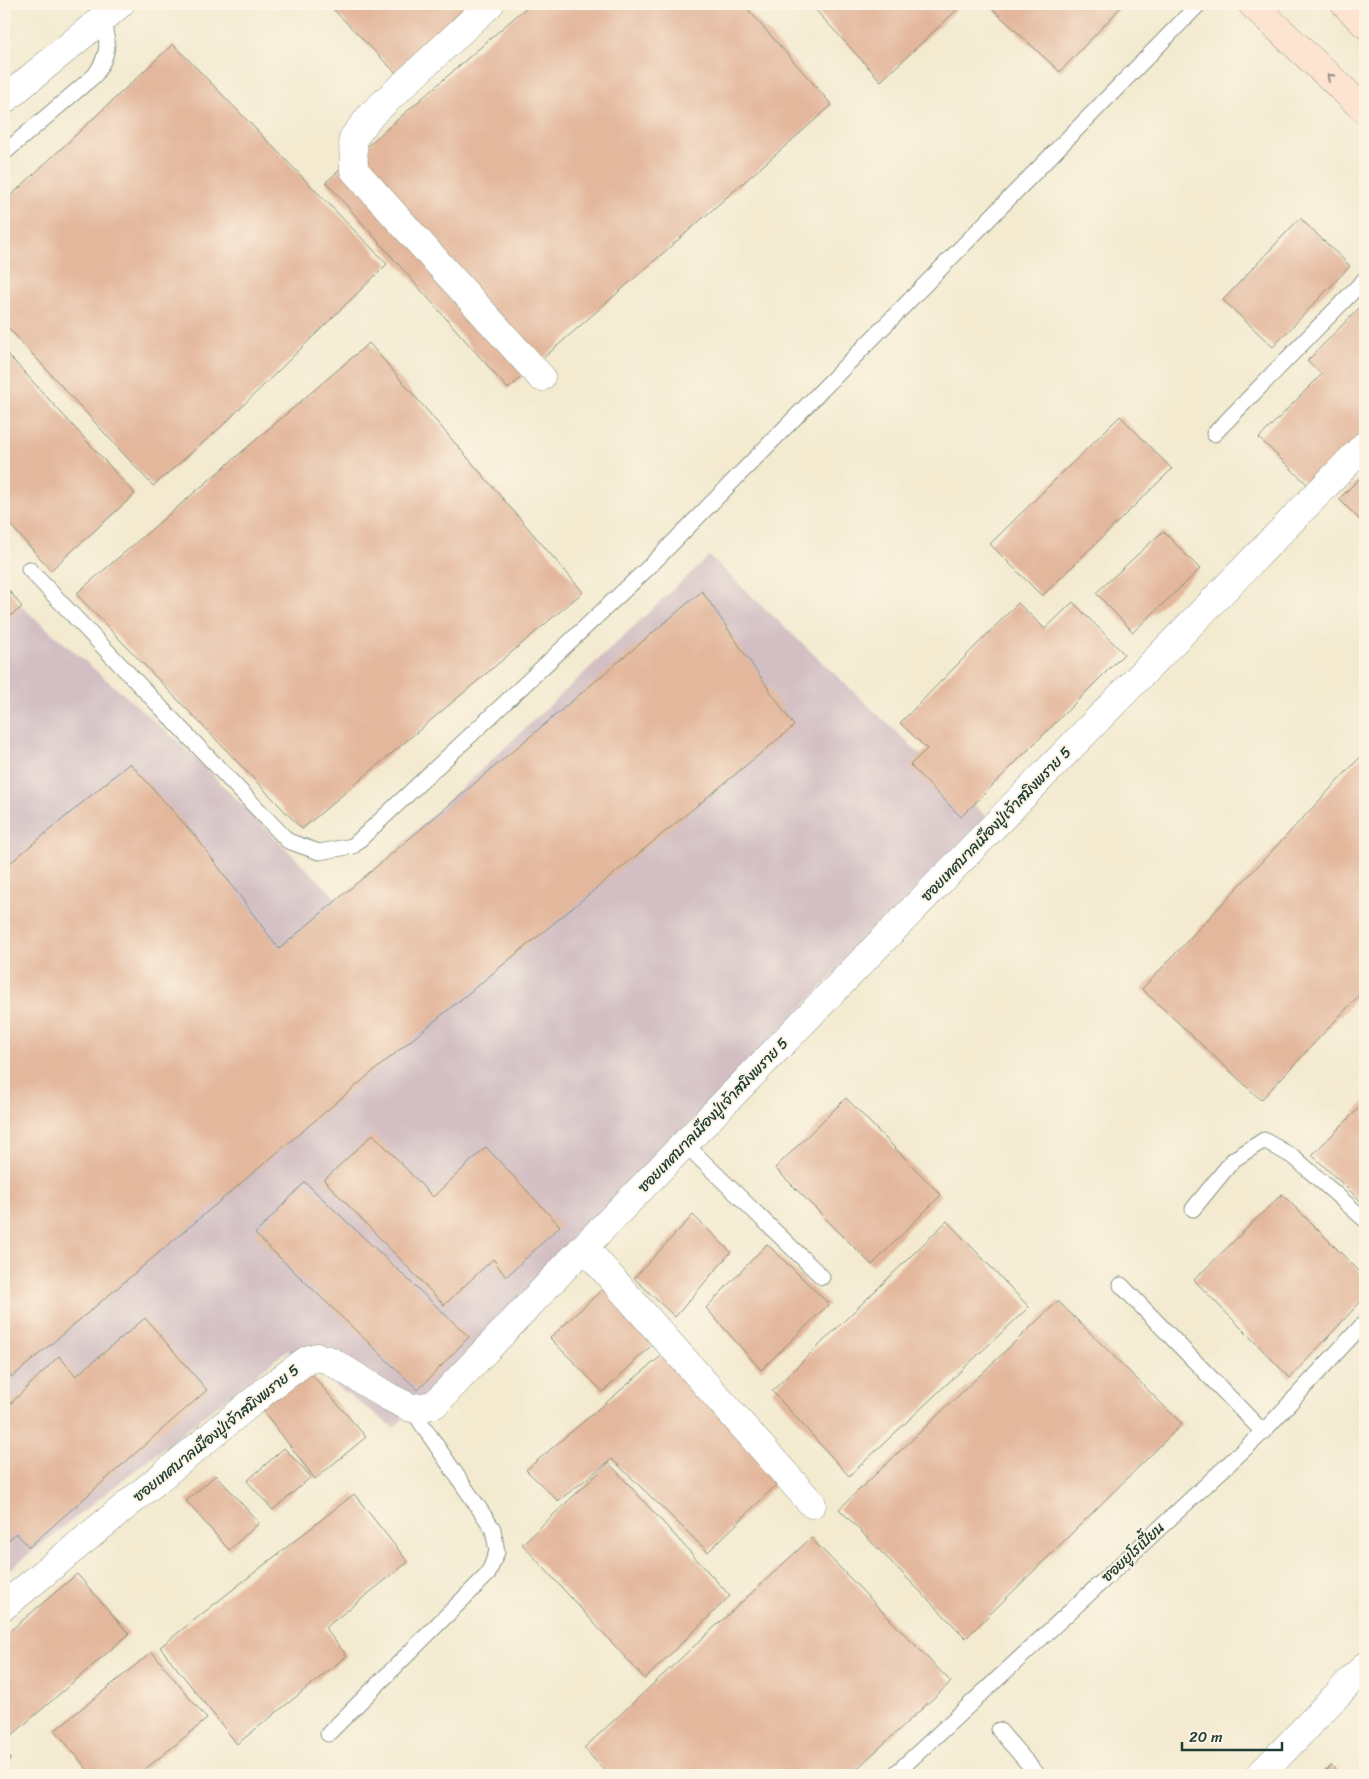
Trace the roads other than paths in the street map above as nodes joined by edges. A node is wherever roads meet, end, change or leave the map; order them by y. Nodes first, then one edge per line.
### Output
1 (490, 4) edge
2 (1199, 4) edge
3 (1252, 4) edge
4 (1345, 4) edge
5 (111, 11) edge
6 (1365, 24) edge
7 (4, 100) edge
8 (1365, 110) edge
9 (4, 153) edge
10 (1365, 279) edge
11 (541, 377) dead end
12 (1214, 434) dead end
13 (1365, 445) edge
14 (29, 569) dead end
15 (685, 1144) junction
16 (1194, 1209) dead end
17 (1365, 1220) edge
18 (584, 1247) junction
19 (822, 1277) dead end
20 (1120, 1285) dead end
21 (1365, 1322) edge
22 (411, 1408) junction
23 (1262, 1432) junction
24 (812, 1504) dead end
25 (4, 1606) edge
26 (1365, 1666) edge
27 (998, 1730) dead end
28 (328, 1734) dead end
29 (894, 1775) edge
30 (1038, 1775) edge
31 (1260, 1775) edge

1 - 11 street
2 - 14 lane
8 -> 3 main road
4 - 6 main road
5 - 7 street
5 - 9 lane
10 - 12 lane
13 - 15 street, ซอยเทศบาลเมืองปู่เจ้าสมิงพราย 5
15 - 18 street, ซอยเทศบาลเมืองปู่เจ้าสมิงพราย 5
15 - 19 lane
16 - 17 lane
18 - 22 street, ซอยเทศบาลเมืองปู่เจ้าสมิงพราย 5
18 - 24 street
20 - 23 lane
21 - 23 lane, ซอยยูโรเปี้ยน
22 - 25 street, ซอยเทศบาลเมืองปู่เจ้าสมิงพราย 5
22 - 28 lane
23 - 29 lane, ซอยยูโรเปี้ยน
26 - 31 street
27 - 30 lane

